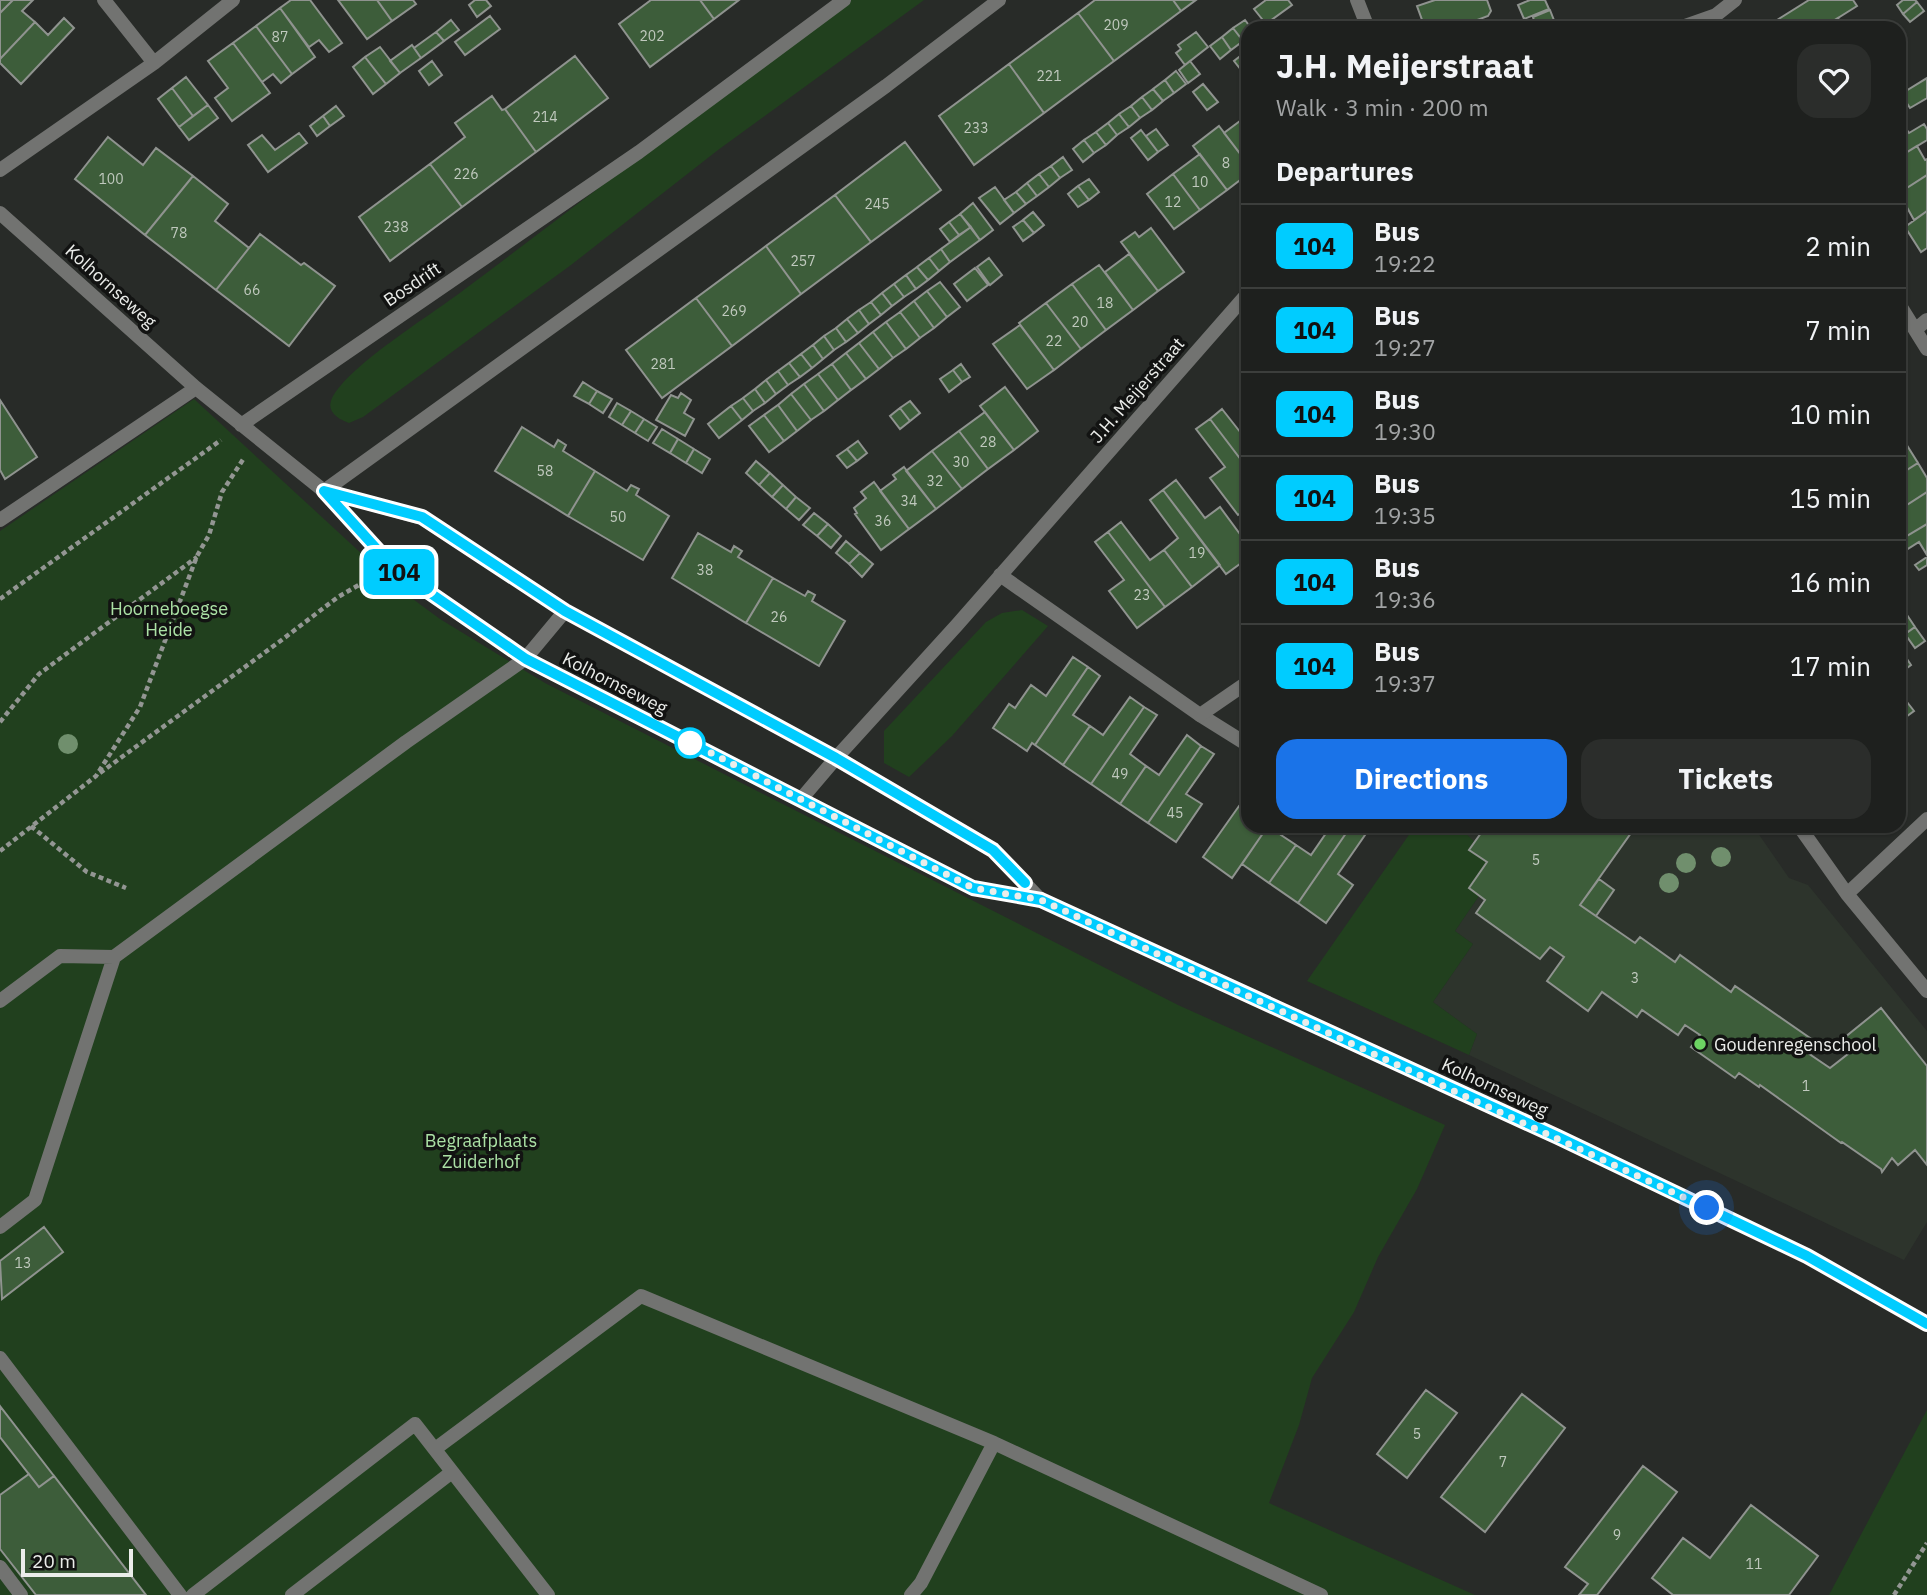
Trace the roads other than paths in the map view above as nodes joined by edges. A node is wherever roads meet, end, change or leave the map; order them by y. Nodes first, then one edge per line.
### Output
1 (104, 0) edge
2 (233, 0) edge
3 (844, 0) edge
4 (999, 0) edge
5 (1357, 0) edge
6 (1735, 0) edge
7 (1716, 15) junction
8 (1365, 21) edge
9 (1699, 21) edge
10 (1720, 21) edge
11 (154, 63) junction
12 (0, 170) edge
13 (0, 213) edge
14 (1241, 301) edge
15 (1906, 315) edge
16 (1927, 320) edge
17 (1915, 330) junction
18 (1927, 349) edge
19 (196, 388) junction
20 (240, 425) junction
21 (324, 491) junction
22 (0, 520) edge
23 (1000, 575) junction
24 (565, 611) junction
25 (526, 659) junction
26 (1241, 687) edge
27 (1199, 715) junction
28 (1241, 741) edge
29 (836, 758) junction
30 (802, 798) junction
31 (1927, 820) edge
32 (1804, 833) edge
33 (1847, 894) junction
34 (1041, 900) junction
35 (114, 957) junction
36 (1927, 991) edge
37 (0, 1001) edge
38 (0, 1227) edge
39 (1927, 1324) edge
40 (0, 1358) edge
41 (994, 1443) junction
42 (435, 1449) junction
43 (452, 1472) junction
44 (0, 1567) edge
45 (21, 1595) edge
46 (180, 1595) edge
47 (193, 1595) edge
48 (292, 1595) edge
49 (548, 1595) edge
50 (911, 1595) edge
51 (1321, 1595) edge

1 - 11 street
2 - 11 street
3 - 20 street, Bosdrift
4 - 21 street
5 - 8 street
6 - 7 street
7 - 9 street
7 - 10 street
11 - 12 street
13 - 19 street, Kolhornseweg
14 - 23 street, J.H. Meijerstraat
15 - 17 street
16 - 17 street
17 - 18 street
19 - 20 street, Kolhornseweg
19 - 22 street
20 - 21 street, Kolhornseweg
21 - 24 street, Kolhornseweg
21 - 25 street, Kolhornseweg
23 - 27 street
23 - 29 street, J.H. Meijerstraat
24 - 25 street
24 - 29 street, Kolhornseweg
25 - 30 street, Kolhornseweg
25 - 35 street
26 - 27 street
27 - 28 street
29 - 30 street, J.H. Meijerstraat
29 - 34 street, Kolhornseweg
30 - 34 street, Kolhornseweg
31 - 33 street
32 - 33 street
33 - 36 street
34 - 39 street, Kolhornseweg
35 - 37 street
35 - 38 street
40 - 46 street
41 - 42 street
41 - 50 street
41 - 51 street
42 - 43 street
42 - 47 street
43 - 48 street
43 - 49 street
44 - 45 street

